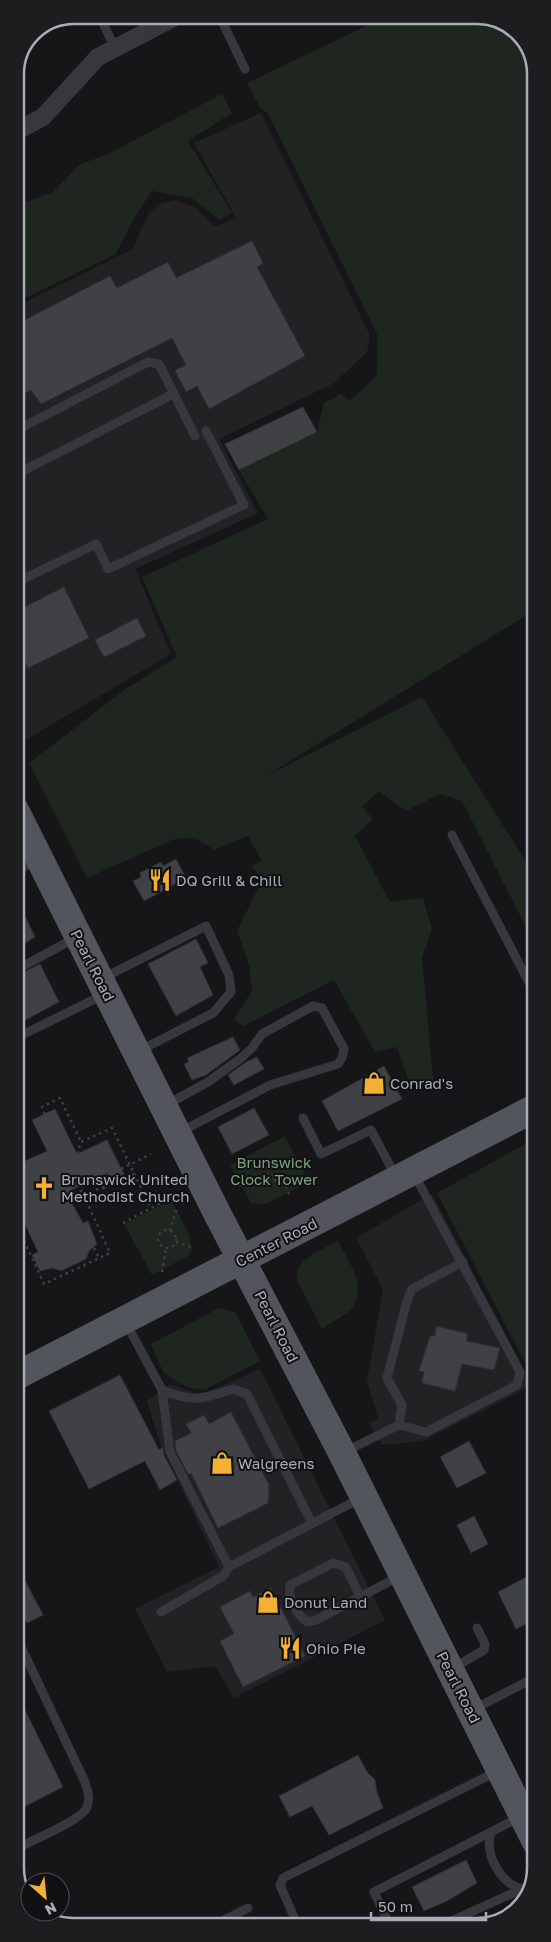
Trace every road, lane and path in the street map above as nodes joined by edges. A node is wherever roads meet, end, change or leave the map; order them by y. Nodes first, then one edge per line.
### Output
1 (103, 24) edge
2 (162, 24) edge
3 (222, 24) edge
4 (115, 48) junction
5 (245, 70) dead end
6 (24, 127) edge
7 (173, 394) junction
8 (24, 426) edge
9 (206, 431) dead end
10 (195, 436) dead end
11 (24, 470) edge
12 (24, 579) edge
13 (452, 835) dead end
14 (26, 860) edge
15 (78, 936) junction
16 (24, 966) edge
17 (527, 979) edge
18 (104, 986) junction
19 (24, 1033) edge
20 (137, 1052) junction
21 (164, 1106) junction
22 (527, 1113) edge
23 (46, 1114) dead end
24 (302, 1118) dead end
25 (178, 1134) junction
26 (81, 1142) junction
27 (76, 1154) dead end
28 (151, 1154) dead end
29 (130, 1165) junction
30 (121, 1169) dead end
31 (134, 1174) junction
32 (405, 1175) junction
33 (239, 1186) dead end
34 (103, 1187) junction
35 (77, 1193) dead end
36 (289, 1194) dead end
37 (84, 1195) junction
38 (172, 1197) dead end
39 (108, 1198) dead end
40 (151, 1208) junction
41 (177, 1208) dead end
42 (123, 1223) dead end
43 (170, 1231) junction
44 (155, 1235) dead end
45 (159, 1236) junction
46 (24, 1240) edge
47 (176, 1242) junction
48 (94, 1248) dead end
49 (166, 1248) junction
50 (194, 1248) dead end
51 (99, 1258) junction
52 (242, 1260) junction
53 (463, 1262) junction
54 (162, 1272) dead end
55 (124, 1320) junction
56 (24, 1372) edge
57 (162, 1390) junction
58 (399, 1425) junction
59 (342, 1453) junction
60 (364, 1497) junction
61 (312, 1523) junction
62 (229, 1567) junction
63 (402, 1574) junction
64 (360, 1597) junction
65 (161, 1612) dead end
66 (477, 1628) dead end
67 (24, 1653) edge
68 (450, 1670) junction
69 (527, 1682) edge
70 (470, 1710) junction
71 (500, 1770) junction
72 (523, 1816) junction
73 (527, 1824) edge
74 (491, 1832) junction
75 (24, 1845) edge
76 (524, 1887) edge
77 (523, 1888) edge
78 (248, 1908) dead end
79 (228, 1918) edge
80 (294, 1918) edge
81 (386, 1918) edge
82 (458, 1918) edge

1 - 4 lane
2 - 4 street
3 - 5 lane
4 - 6 street
7 - 8 lane
7 - 10 lane
7 - 11 lane
9 - 12 lane
13 - 17 lane
14 - 15 main road, Pearl Road
15 - 16 lane
15 - 18 main road, Pearl Road
18 - 19 lane
18 - 20 main road, Pearl Road
18 - 20 lane
20 - 21 main road, Pearl Road
21 - 25 main road, Pearl Road
21 - 25 lane
22 - 32 main road, Center Road
23 - 26 path
24 - 32 lane
25 - 52 main road, Pearl Road
26 - 27 path
26 - 29 path
28 - 29 path
29 - 30 path
29 - 31 path
31 - 34 path
31 - 40 path
32 - 52 main road, Center Road
32 - 53 lane
33 - 36 path
34 - 37 path
34 - 39 path
35 - 37 path
37 - 51 path
38 - 40 path
40 - 42 path
41 - 43 path
43 - 45 path
43 - 47 path
44 - 45 path
45 - 49 path
46 - 51 path
47 - 49 path
47 - 50 path
48 - 51 path
49 - 54 path
52 - 55 main road, Center Road
52 - 59 main road, Pearl Road
53 - 58 lane
53 - 58 lane
55 - 56 main road, Center Road
55 - 57 lane
57 - 61 lane
57 - 62 lane
58 - 59 lane
59 - 60 main road, Pearl Road
60 - 61 lane
60 - 63 main road, Pearl Road
61 - 62 lane
62 - 65 lane
63 - 64 lane
63 - 68 main road, Pearl Road
64 - 64 lane
66 - 68 lane
67 - 75 lane
68 - 70 main road, Pearl Road
69 - 70 lane
70 - 71 main road, Pearl Road
71 - 72 main road, Pearl Road
71 - 80 lane
72 - 73 main road, Pearl Road
72 - 74 lane
74 - 76 lane
74 - 81 lane
77 - 82 lane
78 - 79 lane

